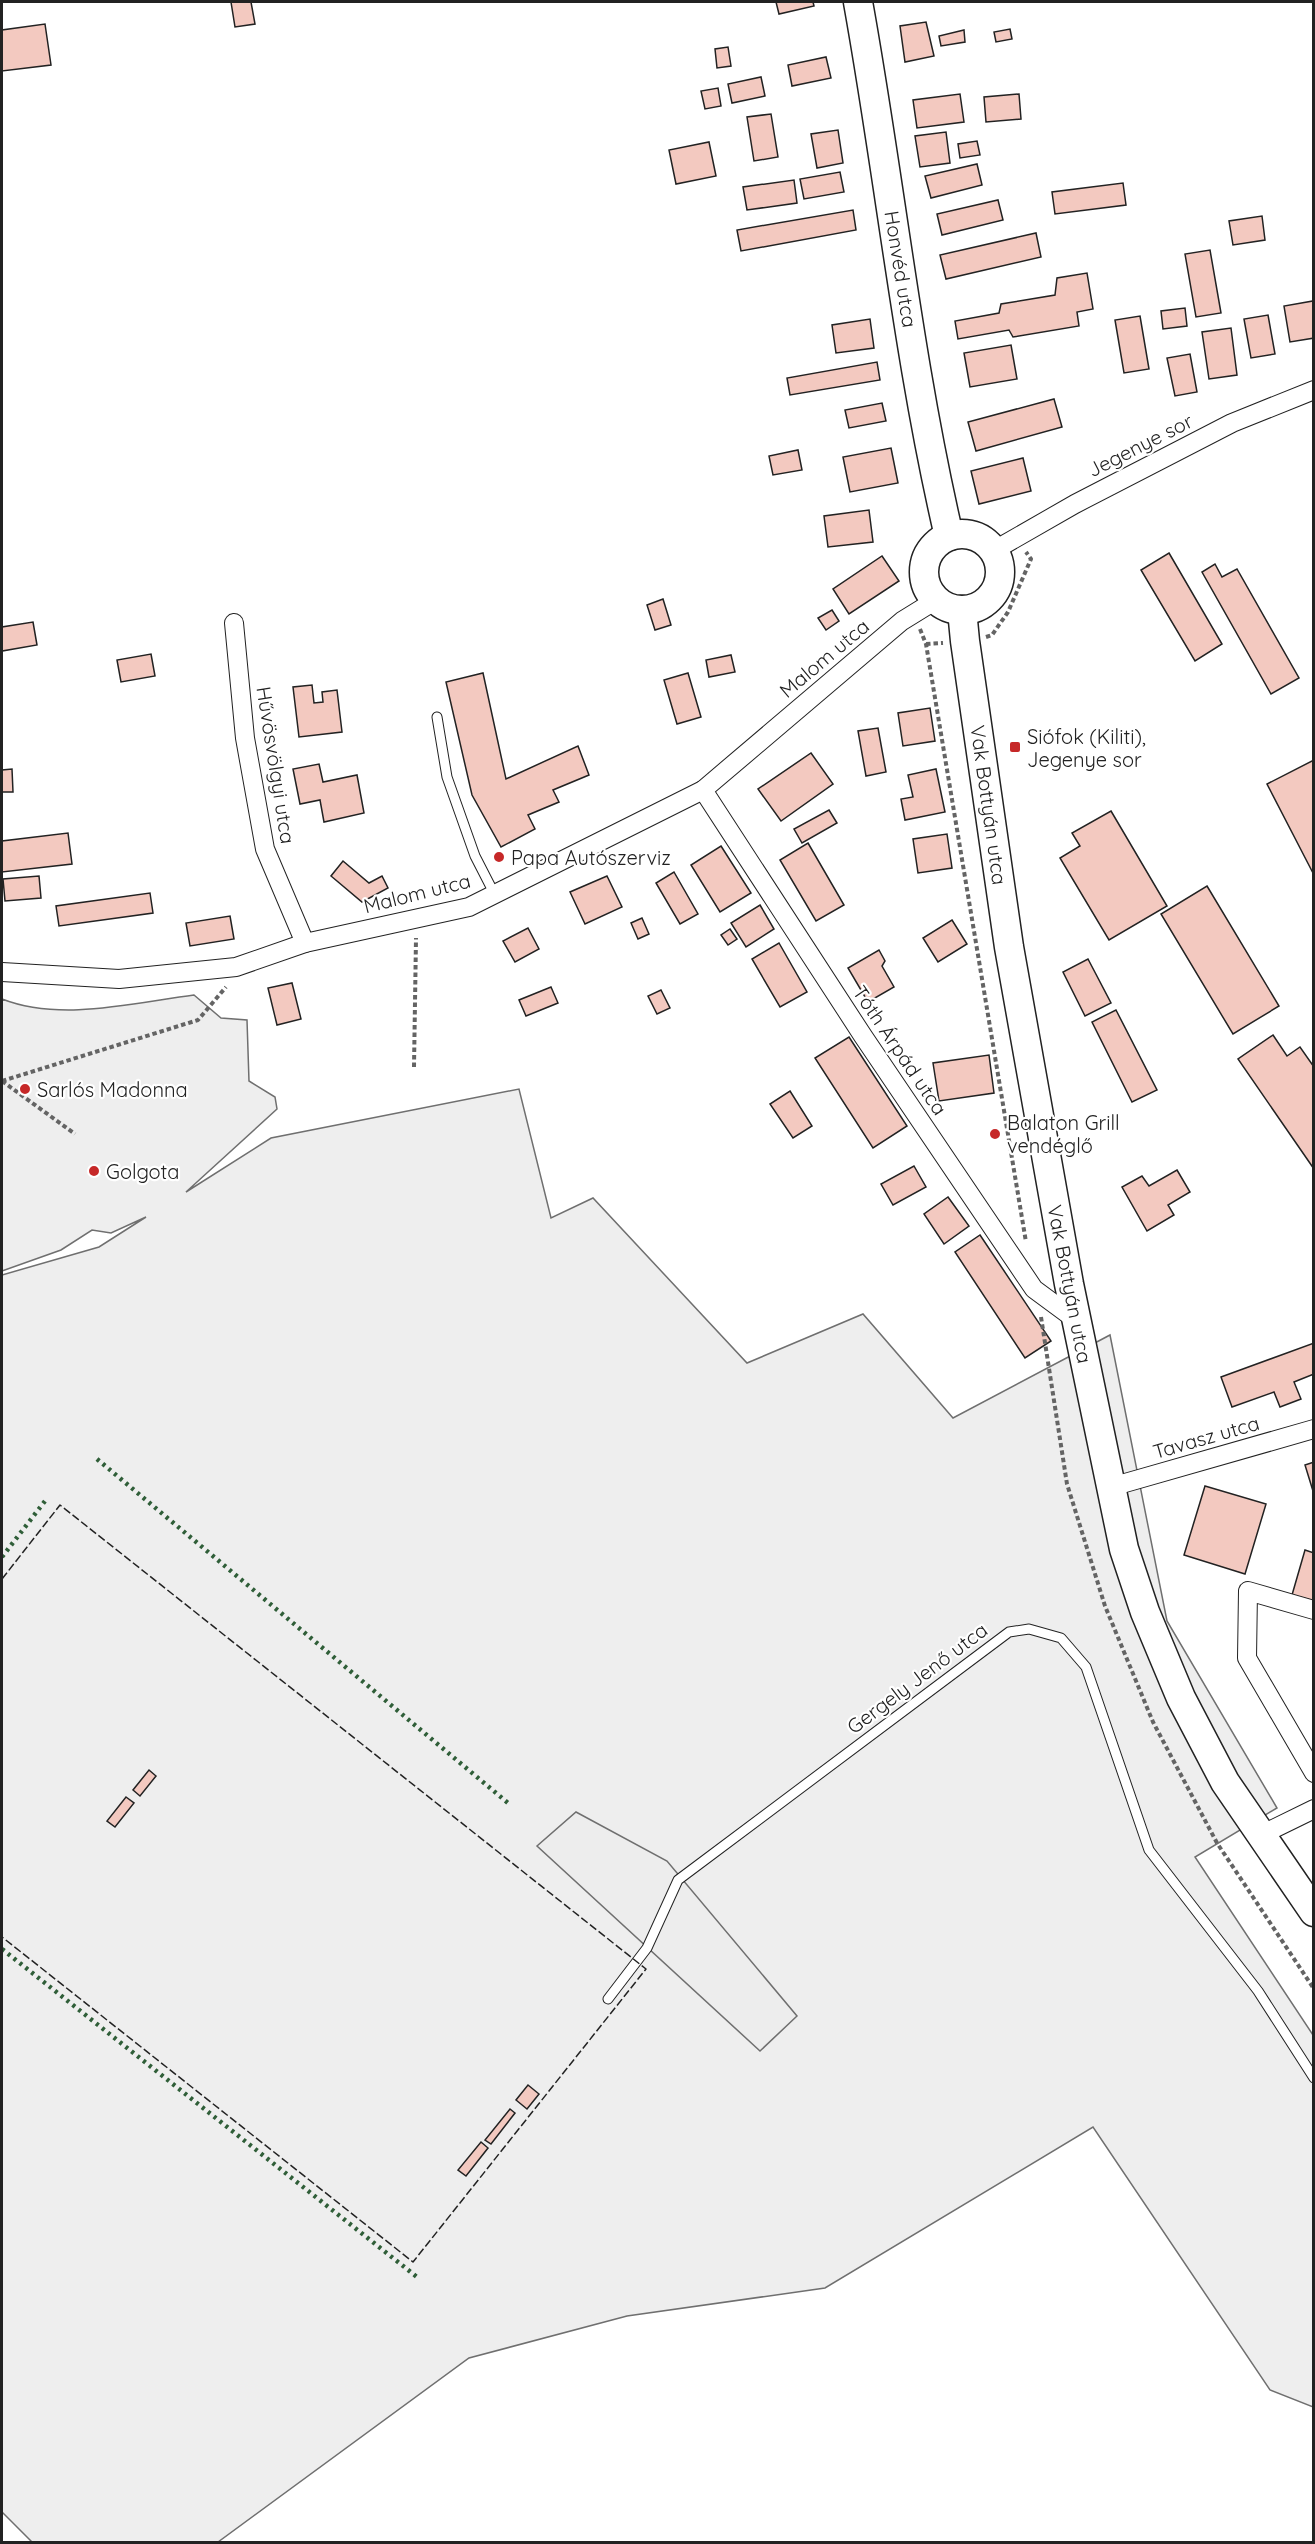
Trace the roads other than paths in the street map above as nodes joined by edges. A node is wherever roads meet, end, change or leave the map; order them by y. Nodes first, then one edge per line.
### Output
1 (858, 2) edge
2 (1314, 390) edge
3 (949, 536) junction
4 (1004, 545) junction
5 (936, 600) junction
6 (962, 610) junction
7 (234, 623) dead end
8 (437, 717) dead end
9 (703, 790) junction
10 (495, 895) junction
11 (305, 943) junction
12 (2, 972) edge
13 (1076, 1320) junction
14 (1314, 1430) edge
15 (1111, 1487) junction
16 (1314, 1610) edge
17 (1314, 1773) edge
18 (1314, 1809) edge
19 (1261, 1834) junction
20 (1314, 1912) edge
21 (608, 1999) dead end
22 (1314, 2078) edge

1 - 3 main road, Honvéd utca
2 - 4 street, Jegenye sor
3 - 4 main road
3 - 5 main road
4 - 6 main road
5 - 6 main road
5 - 9 street, Malom utca
6 - 13 main road, Vak Bottyán utca
7 - 11 street, Hűvösvölgyi utca
8 - 10 lane
9 - 10 street, Malom utca
9 - 13 street, Tóth Árpád utca
10 - 11 street, Malom utca
11 - 12 street, Malom utca
13 - 15 main road, Vak Bottyán utca
14 - 15 street, Tavasz utca
15 - 19 main road, Vak Bottyán utca
16 - 17 street
18 - 19 street
19 - 20 main road, Vak Bottyán utca
21 - 22 lane, Gergely Jenő utca

